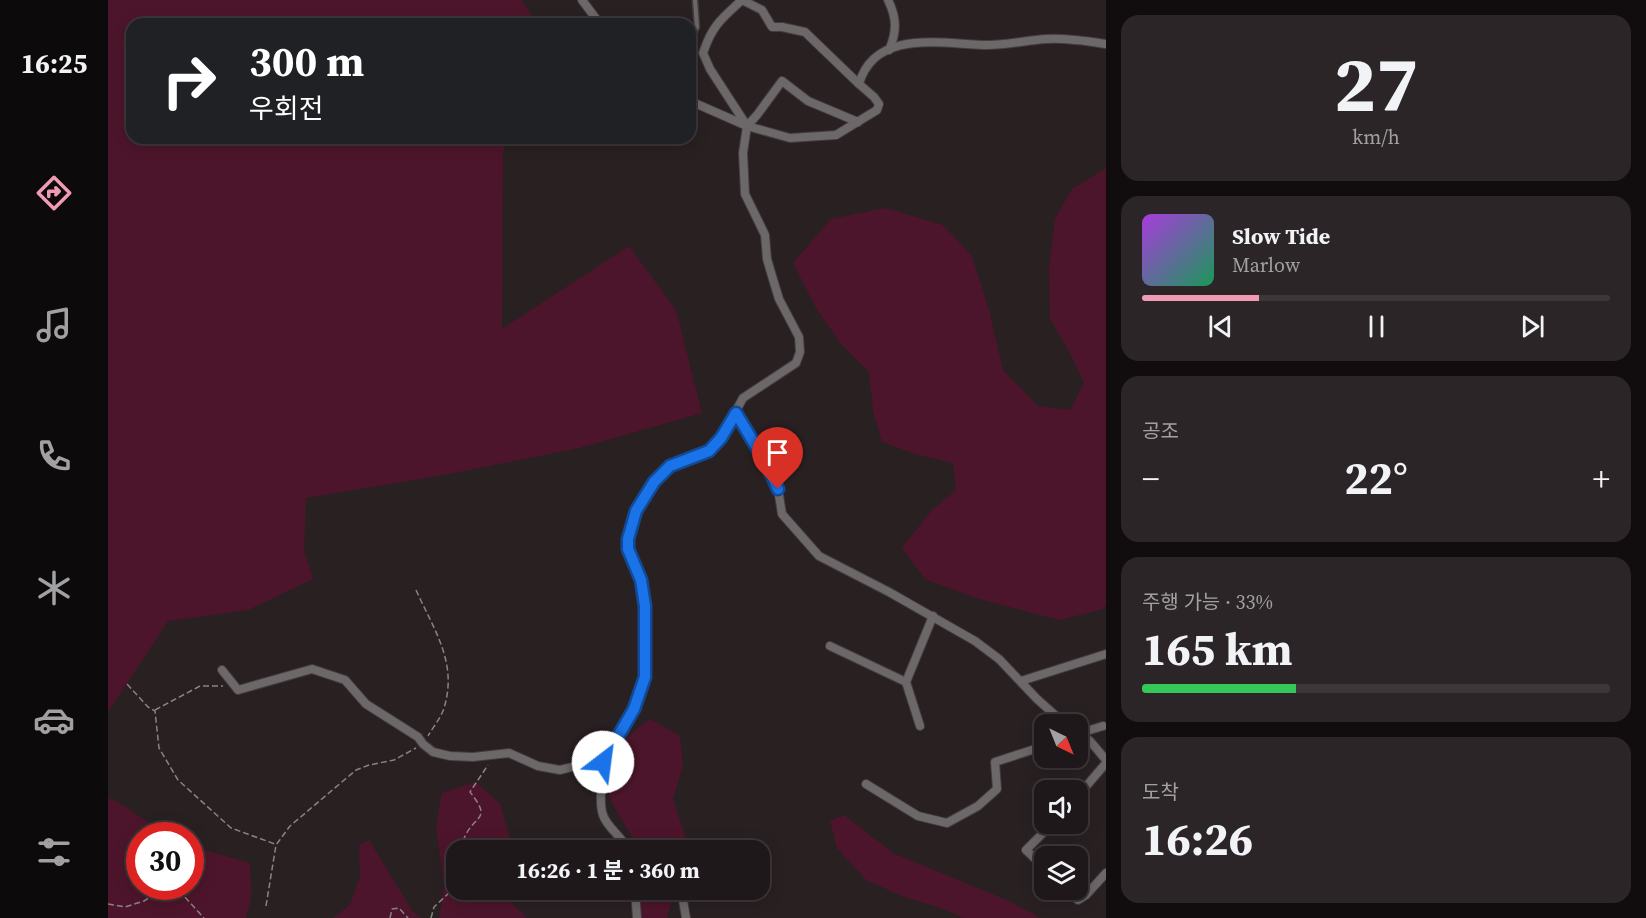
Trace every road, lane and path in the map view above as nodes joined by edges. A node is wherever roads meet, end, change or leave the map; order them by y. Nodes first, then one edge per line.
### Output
1 (582, 0) edge
2 (695, 0) edge
3 (888, 0) edge
4 (596, 18) edge
5 (696, 29) edge
6 (1106, 44) edge
7 (889, 50) junction
8 (860, 84) junction
9 (696, 104) edge
10 (858, 122) junction
11 (747, 126) junction
12 (736, 413) junction
13 (416, 590) dead end
14 (933, 616) junction
15 (830, 646) dead end
16 (1106, 654) edge
17 (222, 670) dead end
18 (1021, 681) junction
19 (906, 682) junction
20 (127, 684) dead end
21 (238, 690) junction
22 (155, 711) junction
23 (1054, 714) edge
24 (920, 726) dead end
25 (1103, 726) dead end
26 (1088, 730) edge
27 (1088, 740) edge
28 (423, 744) junction
29 (1034, 749) edge
30 (606, 752) junction
31 (501, 754) junction
32 (1106, 762) edge
33 (866, 784) dead end
34 (1088, 784) edge
35 (1042, 834) edge
36 (465, 840) edge
37 (622, 840) edge
38 (276, 845) junction
39 (1034, 858) edge
40 (1106, 873) edge
41 (1088, 893) edge
42 (446, 896) edge
43 (636, 900) edge
44 (683, 900) dead end
45 (108, 904) edge
46 (266, 906) dead end
47 (204, 918) edge
48 (390, 918) edge
49 (408, 918) edge
50 (431, 918) edge
51 (637, 918) edge
52 (686, 918) edge

1 - 4 street
2 - 5 lane
3 - 7 street
6 - 7 street
7 - 8 street
8 - 10 street
8 - 11 street
9 - 11 street
10 - 11 street
10 - 11 street
11 - 12 street
12 - 14 street
12 - 30 street
13 - 28 path
14 - 18 street
14 - 19 street
15 - 19 street
16 - 18 street
17 - 21 street
18 - 23 street
19 - 24 street
20 - 22 path
21 - 22 path
21 - 28 street
22 - 38 path
25 - 26 street
27 - 32 street
28 - 31 street
28 - 38 path
29 - 33 street
30 - 31 street
30 - 37 street
31 - 36 path
32 - 34 street
35 - 39 street
38 - 46 path
40 - 41 street
42 - 50 path
43 - 51 street
44 - 52 street
45 - 47 path
48 - 49 path

